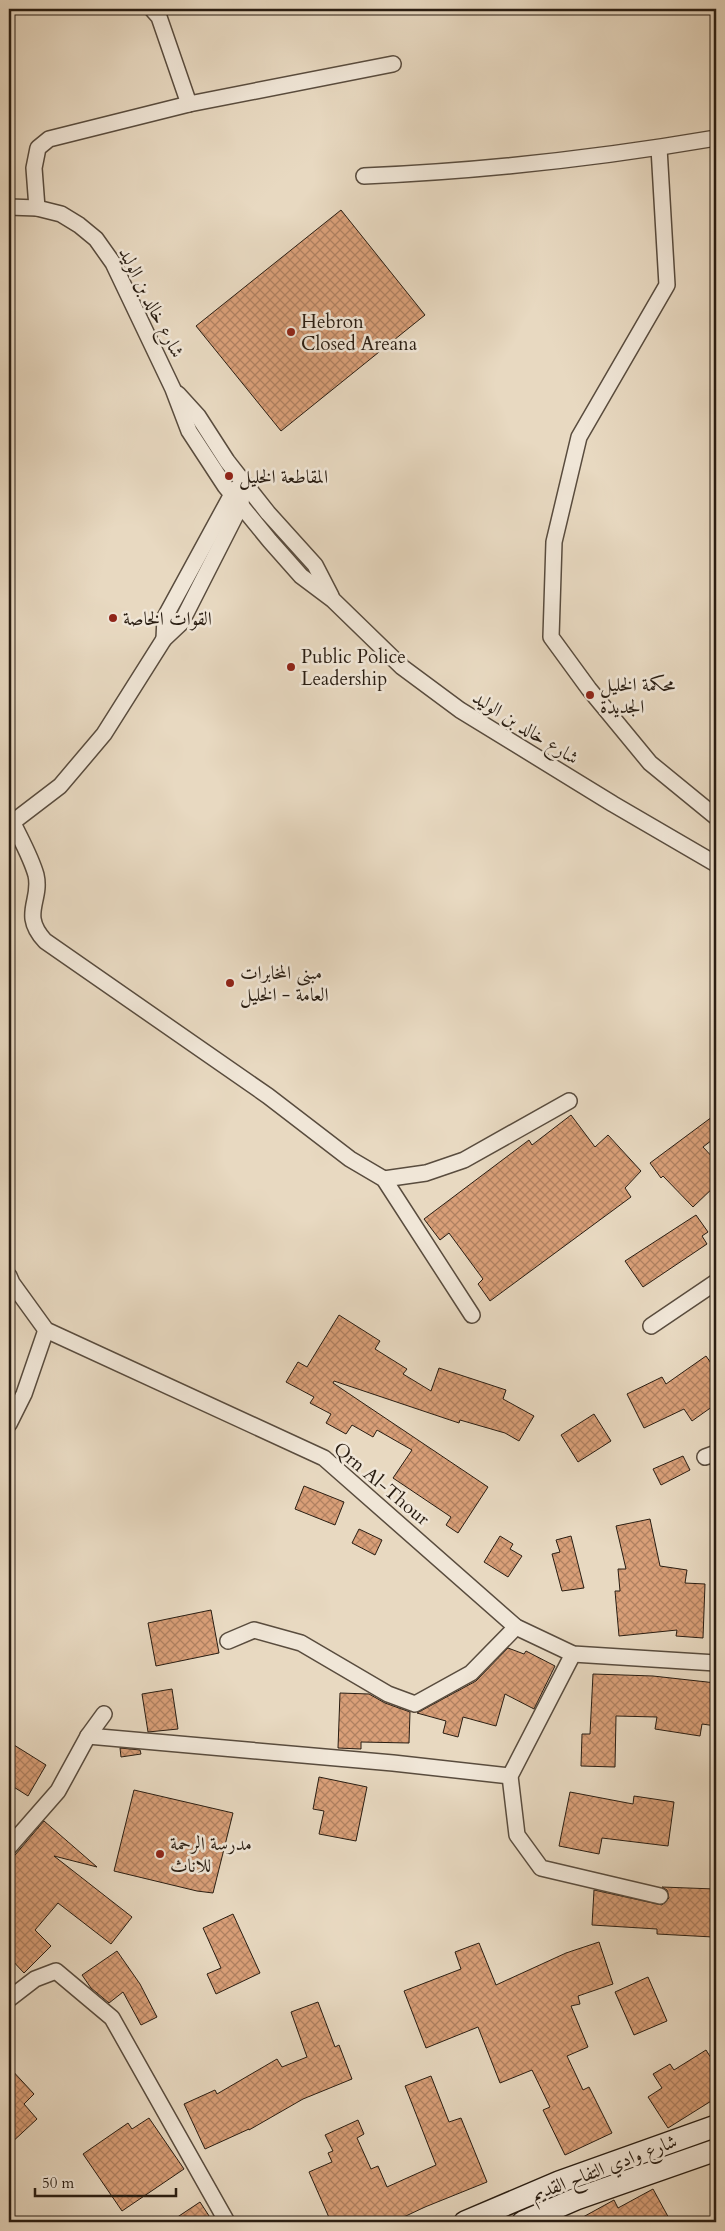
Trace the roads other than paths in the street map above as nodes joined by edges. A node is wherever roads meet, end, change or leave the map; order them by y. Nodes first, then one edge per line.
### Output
1 (152, 9) edge
2 (394, 64) dead end
3 (189, 104) junction
4 (716, 138) edge
5 (659, 148) junction
6 (364, 176) dead end
7 (9, 207) edge
8 (37, 208) junction
9 (173, 390) junction
10 (244, 482) junction
11 (236, 500) junction
12 (333, 600) junction
13 (716, 817) edge
14 (10, 823) edge
15 (716, 864) edge
16 (569, 1101) dead end
17 (384, 1179) junction
18 (9, 1276) edge
19 (716, 1282) edge
20 (472, 1315) dead end
21 (651, 1326) dead end
22 (46, 1330) junction
23 (9, 1424) edge
24 (516, 1627) junction
25 (228, 1641) dead end
26 (573, 1654) junction
27 (716, 1663) edge
28 (104, 1714) dead end
29 (88, 1736) junction
30 (510, 1776) junction
31 (9, 1846) edge
32 (660, 1896) dead end
33 (9, 1999) edge
34 (716, 2126) edge
35 (716, 2150) edge
36 (548, 2217) edge
37 (227, 2222) edge
38 (465, 2222) edge
39 (523, 2222) edge

1 - 3 street
2 - 3 street
3 - 8 street
4 - 5 street
5 - 6 street
5 - 13 street
7 - 8 street, شارع خالد بن الوليد
8 - 9 street, شارع خالد بن الوليد
9 - 10 street
9 - 11 street
10 - 11 street
10 - 12 street
11 - 12 street
11 - 14 street
12 - 15 street, شارع خالد بن الوليد
14 - 17 street
16 - 17 street
17 - 20 street
18 - 22 street, Qrn Al-Thour
19 - 21 street
22 - 23 street
22 - 24 street, Qrn Al-Thour
24 - 25 street
24 - 26 street, Qrn Al-Thour
26 - 27 street, Qrn Al-Thour
26 - 30 street
28 - 29 street
29 - 30 street
29 - 31 street
30 - 32 street
33 - 37 street
34 - 38 street, شارع وادي التفاح القديم
35 - 36 street, شارع وادي التفاح القديم
36 - 39 street, شارع وادي التفاح القديم

